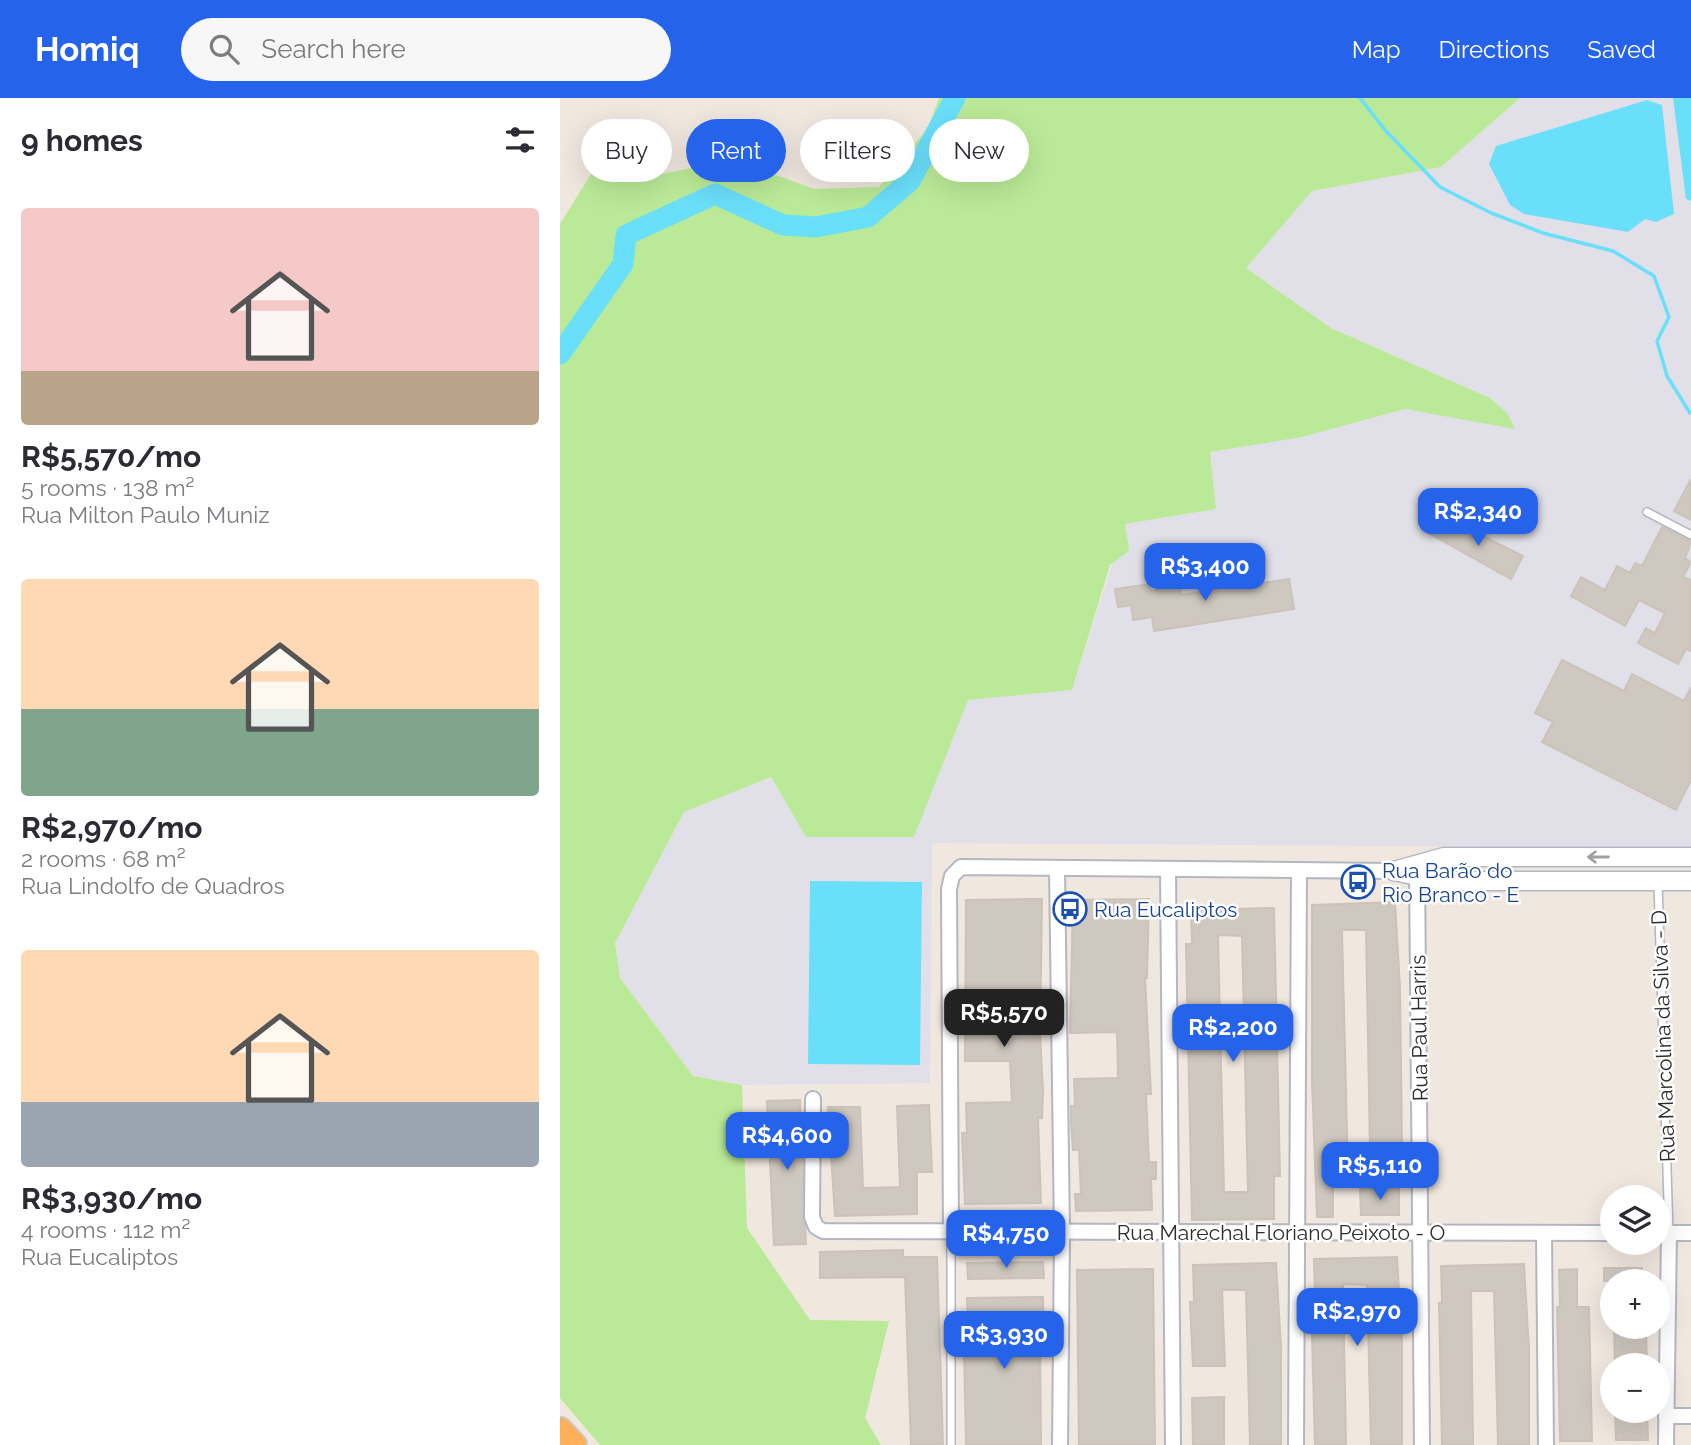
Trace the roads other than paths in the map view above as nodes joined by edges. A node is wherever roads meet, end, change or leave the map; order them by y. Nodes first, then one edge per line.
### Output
1 (1647, 512) dead end
2 (1691, 535) edge
3 (1629, 857) junction
4 (1691, 857) edge
5 (1057, 868) junction
6 (1168, 870) junction
7 (1417, 870) junction
8 (1299, 871) junction
9 (1394, 871) joint
10 (1627, 881) junction
11 (1658, 881) junction
12 (1691, 881) edge
13 (813, 1099) dead end
14 (1662, 1185) edge
15 (951, 1231) junction
16 (1062, 1232) junction
17 (1173, 1232) junction
18 (1422, 1232) junction
19 (1295, 1233) junction
20 (1544, 1233) junction
21 (1600, 1233) edge
22 (1670, 1233) edge
23 (1691, 1233) edge
24 (1663, 1255) edge
25 (1665, 1353) edge
26 (1670, 1416) edge
27 (1691, 1416) edge
28 (1666, 1423) edge
29 (560, 1430) edge
30 (574, 1445) edge
31 (951, 1445) edge
32 (1060, 1445) edge
33 (1173, 1445) edge
34 (1296, 1445) edge
35 (1422, 1445) edge
36 (1546, 1445) edge
37 (1667, 1445) edge

1 - 2 lane
3 - 4 street
3 -> 7 street
3 - 10 lane
5 - 6 street
5 - 15 street
5 - 16 street
6 - 8 street
6 - 17 street
7 - 9 street
7 - 10 street
7 - 18 street, Rua Paul Harris
8 - 9 street
8 - 19 street
10 - 11 street
11 - 12 street
11 - 14 lane, Rua Marcolina da Silva - D
13 - 15 street, Rua Marechal Floriano Peixoto - O
15 - 16 street, Rua Marechal Floriano Peixoto - O
15 - 31 lane
16 - 17 street, Rua Marechal Floriano Peixoto - O
16 - 32 street
17 - 19 street, Rua Marechal Floriano Peixoto - O
17 - 33 street
18 - 19 street, Rua Marechal Floriano Peixoto - O
18 - 20 street, Rua Marechal Floriano Peixoto - O
18 - 35 street, Rua Paul Harris
19 - 34 street
20 - 21 street, Rua Marechal Floriano Peixoto - O
20 - 36 street
22 - 23 street
24 - 25 street
26 - 27 street
28 - 37 street
29 - 30 highway

